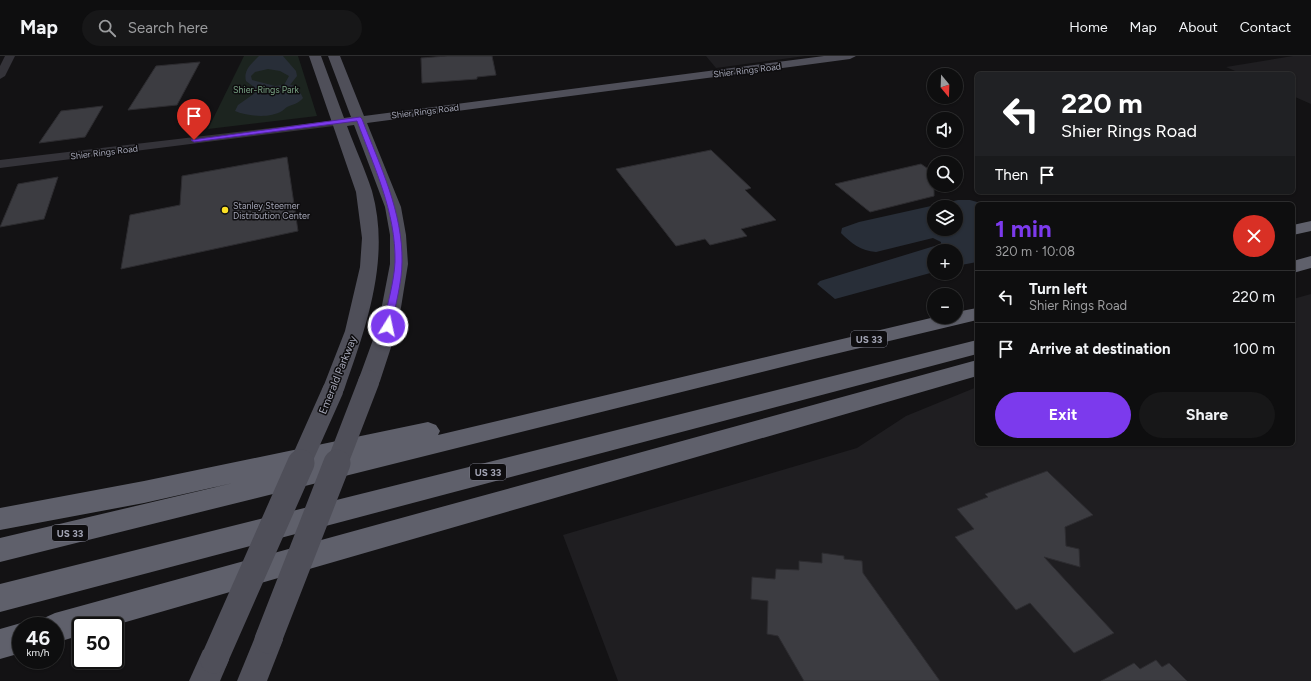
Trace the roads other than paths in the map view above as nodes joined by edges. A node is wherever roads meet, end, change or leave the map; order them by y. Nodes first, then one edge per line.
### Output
1 (10, 56) edge
2 (315, 56) edge
3 (334, 56) edge
4 (850, 56) edge
5 (0, 76) edge
6 (360, 119) junction
7 (338, 122) junction
8 (0, 164) edge
9 (1311, 226) edge
10 (1295, 230) edge
11 (1311, 262) edge
12 (1295, 266) edge
13 (975, 314) edge
14 (975, 348) edge
15 (760, 365) junction
16 (975, 369) edge
17 (0, 519) edge
18 (0, 550) edge
19 (0, 598) edge
20 (64, 625) edge
21 (12, 641) edge
22 (0, 644) edge
23 (209, 671) edge
24 (252, 681) edge

1 - 5 street
2 - 7 main road, Emerald Parkway
3 - 6 main road
4 - 6 main road, Shier Rings Road
6 - 7 main road, Shier Rings Road
6 - 24 main road, bridge
7 - 8 street, Shier Rings Road
7 - 23 main road, Emerald Parkway, bridge
9 - 10 highway
11 - 12 highway
13 - 15 highway, US 33
14 - 19 highway, US 33
15 - 17 highway
15 - 18 highway, US 33
16 - 20 highway
21 - 22 highway

